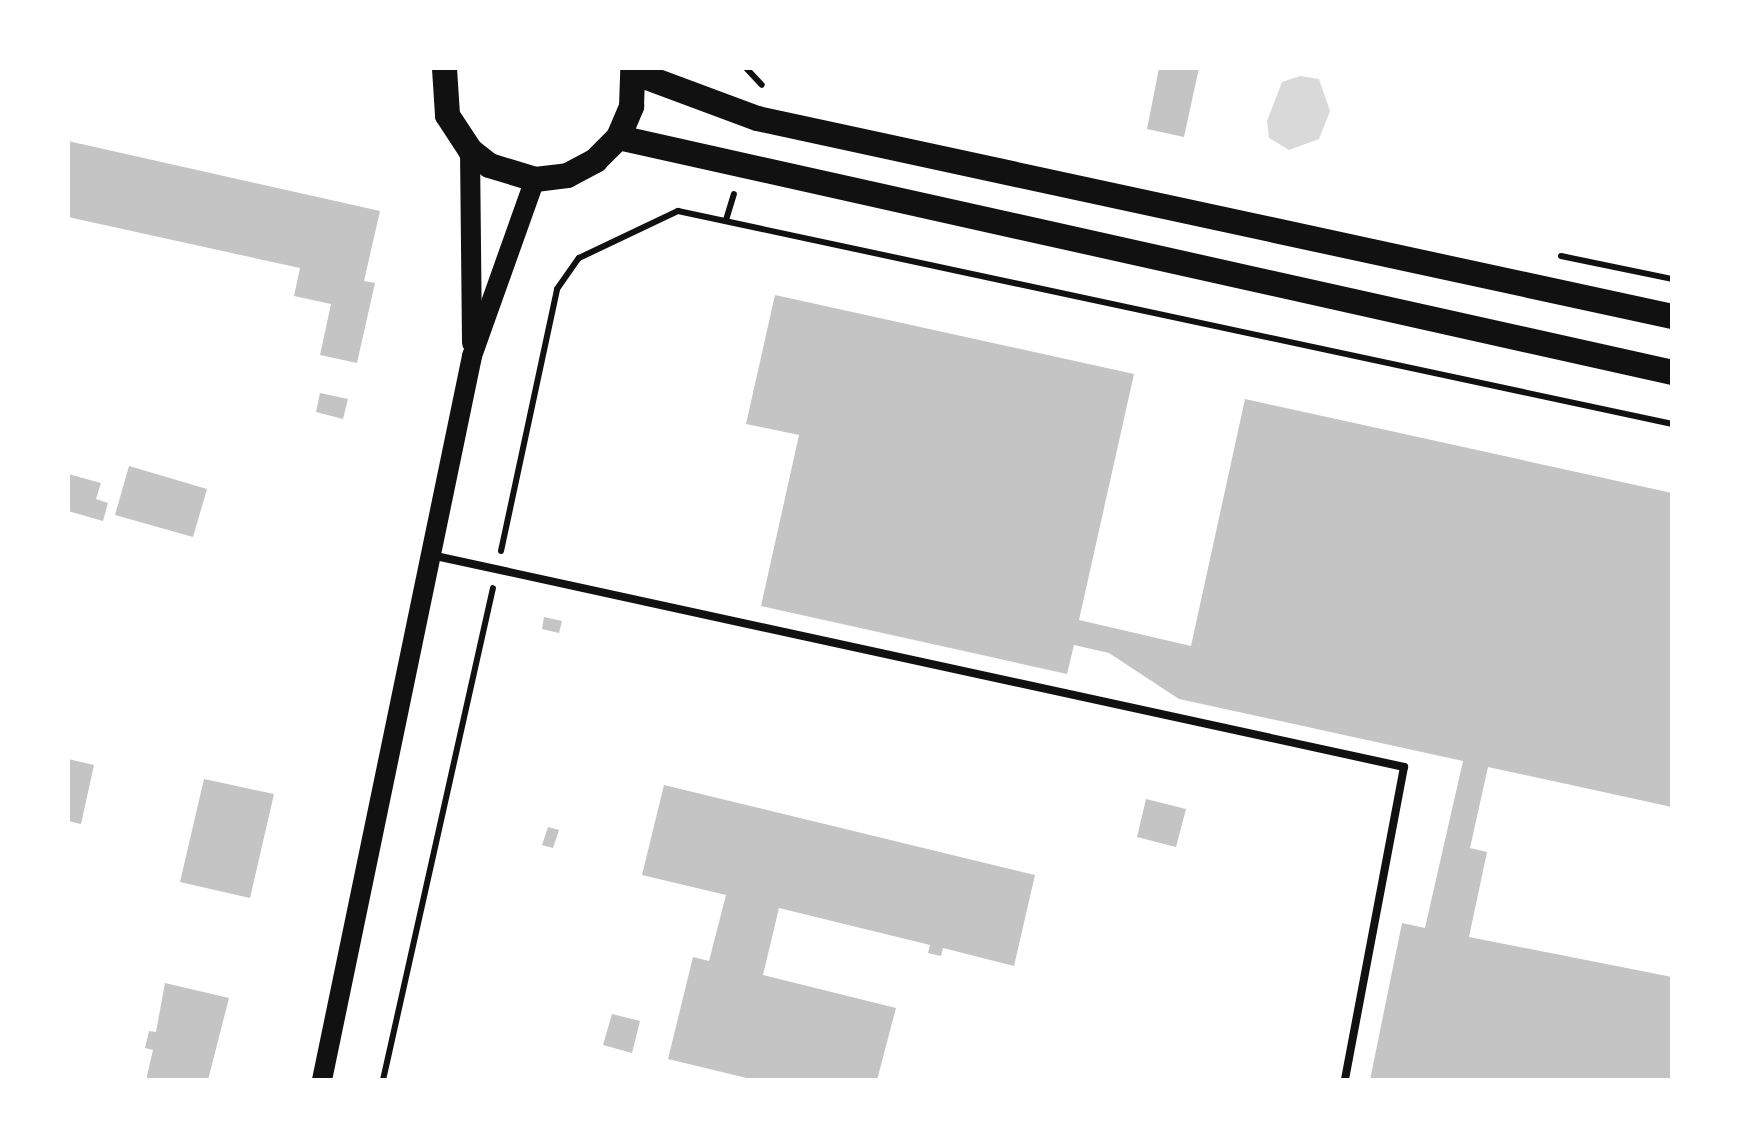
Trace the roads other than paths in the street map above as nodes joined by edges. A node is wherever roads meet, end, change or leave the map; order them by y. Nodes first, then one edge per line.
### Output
1 (444, 68) edge
2 (633, 70) edge
3 (618, 137) junction
4 (470, 150) junction
5 (535, 179) junction
6 (1672, 316) edge
7 (472, 356) junction
8 (1672, 372) edge
9 (431, 556) junction
10 (322, 1080) edge
11 (1345, 1080) edge

1 - 4 main road
2 - 3 main road
2 - 6 main road
3 - 5 main road
3 - 8 main road
4 - 5 main road
4 - 7 main road
5 - 7 main road
7 - 9 main road
9 - 10 main road
9 - 11 lane

